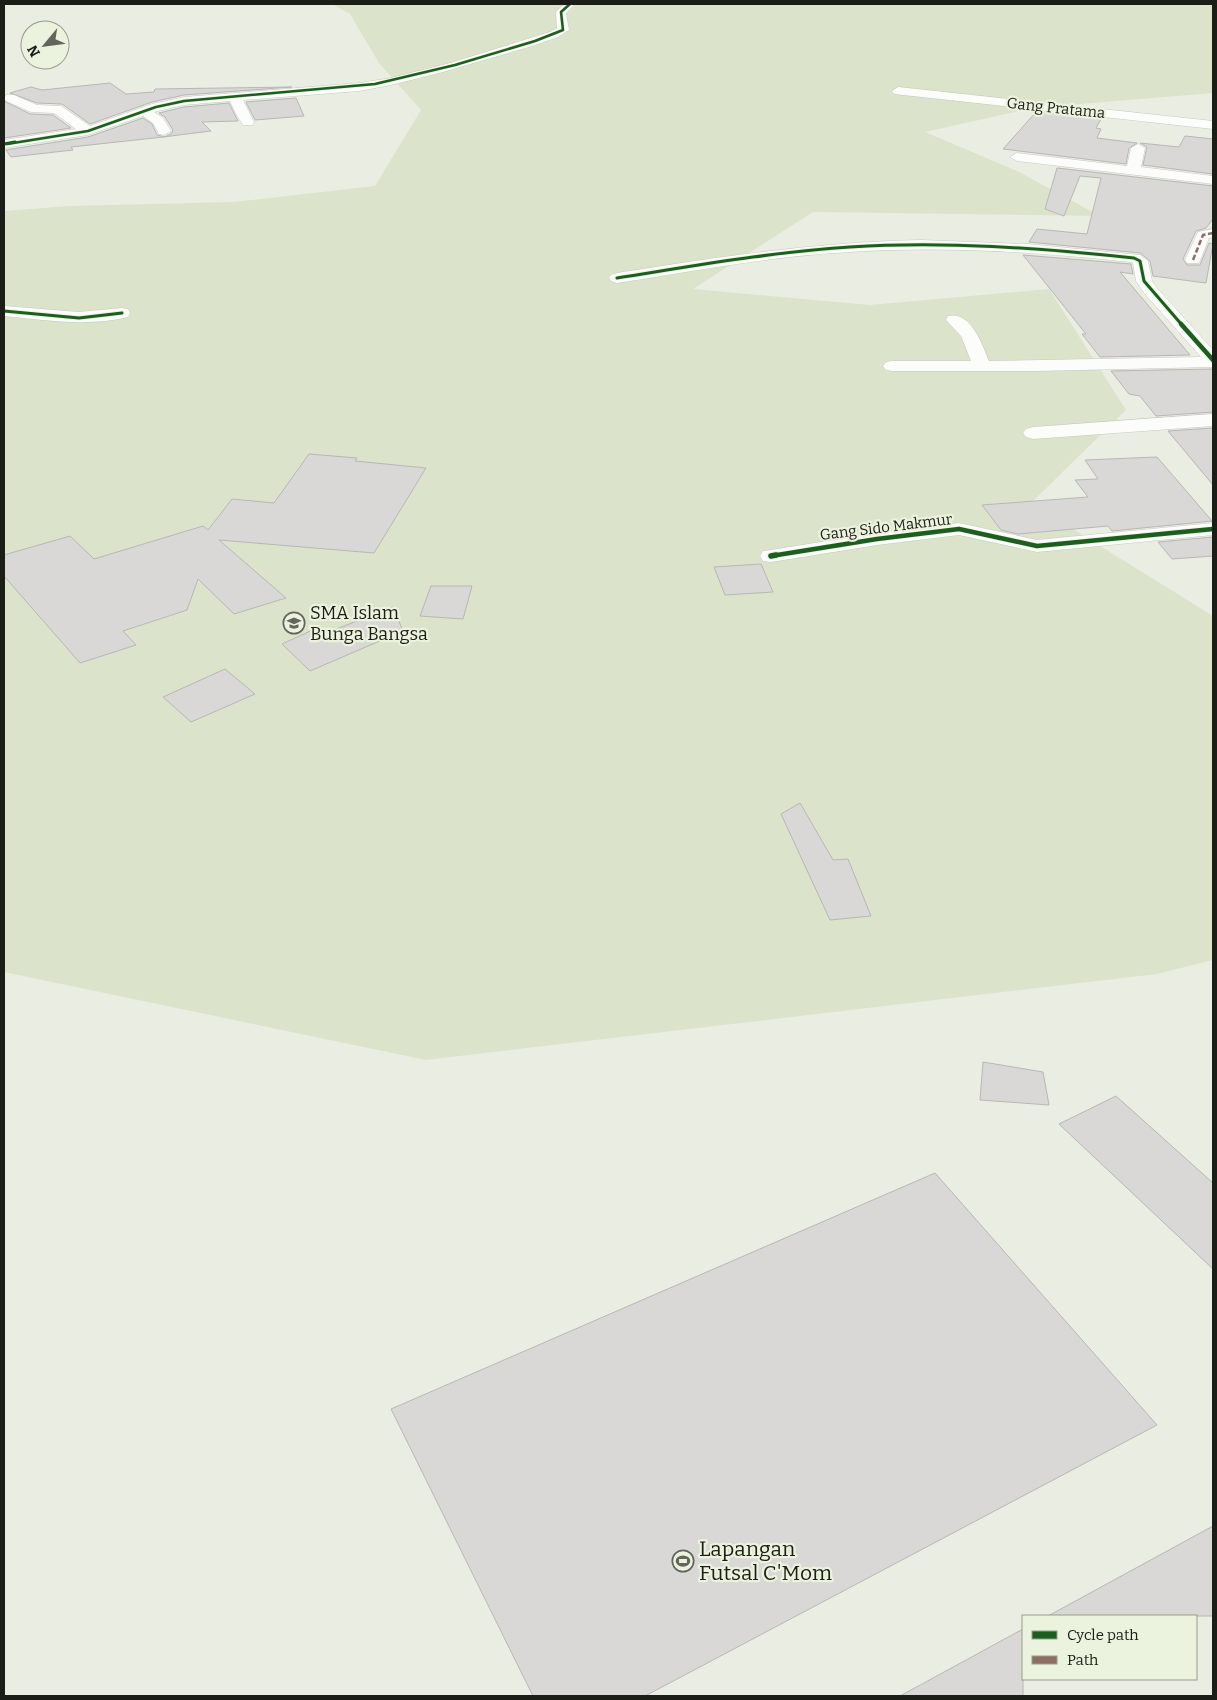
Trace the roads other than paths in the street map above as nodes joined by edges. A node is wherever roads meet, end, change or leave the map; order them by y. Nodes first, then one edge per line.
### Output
1 (570, 4) edge
2 (898, 91) dead end
3 (235, 97) junction
4 (10, 98) dead end
5 (145, 111) junction
6 (248, 122) dead end
7 (1213, 125) edge
8 (88, 131) junction
9 (164, 131) dead end
10 (4, 144) edge
11 (1138, 148) dead end
12 (1017, 157) dead end
13 (1133, 170) junction
14 (1213, 180) edge
15 (1213, 233) edge
16 (1193, 260) dead end
17 (617, 278) dead end
18 (4, 311) edge
19 (122, 313) dead end
20 (954, 320) dead end
21 (1213, 361) edge
22 (892, 366) dead end
23 (982, 366) junction
24 (1212, 422) edge
25 (1034, 433) dead end
26 (1213, 528) edge
27 (771, 556) dead end

1 - 3 street
2 - 7 street, Gang Pratama
3 - 5 street
3 - 6 street
4 - 8 street
5 - 8 street
5 - 9 street
8 - 10 street
11 - 13 street
12 - 13 street
13 - 14 street
15 - 16 street
17 - 21 street
18 - 19 street
20 - 23 street
21 - 23 street
22 - 23 street
24 - 25 street
26 - 27 street, Gang Sido Makmur

